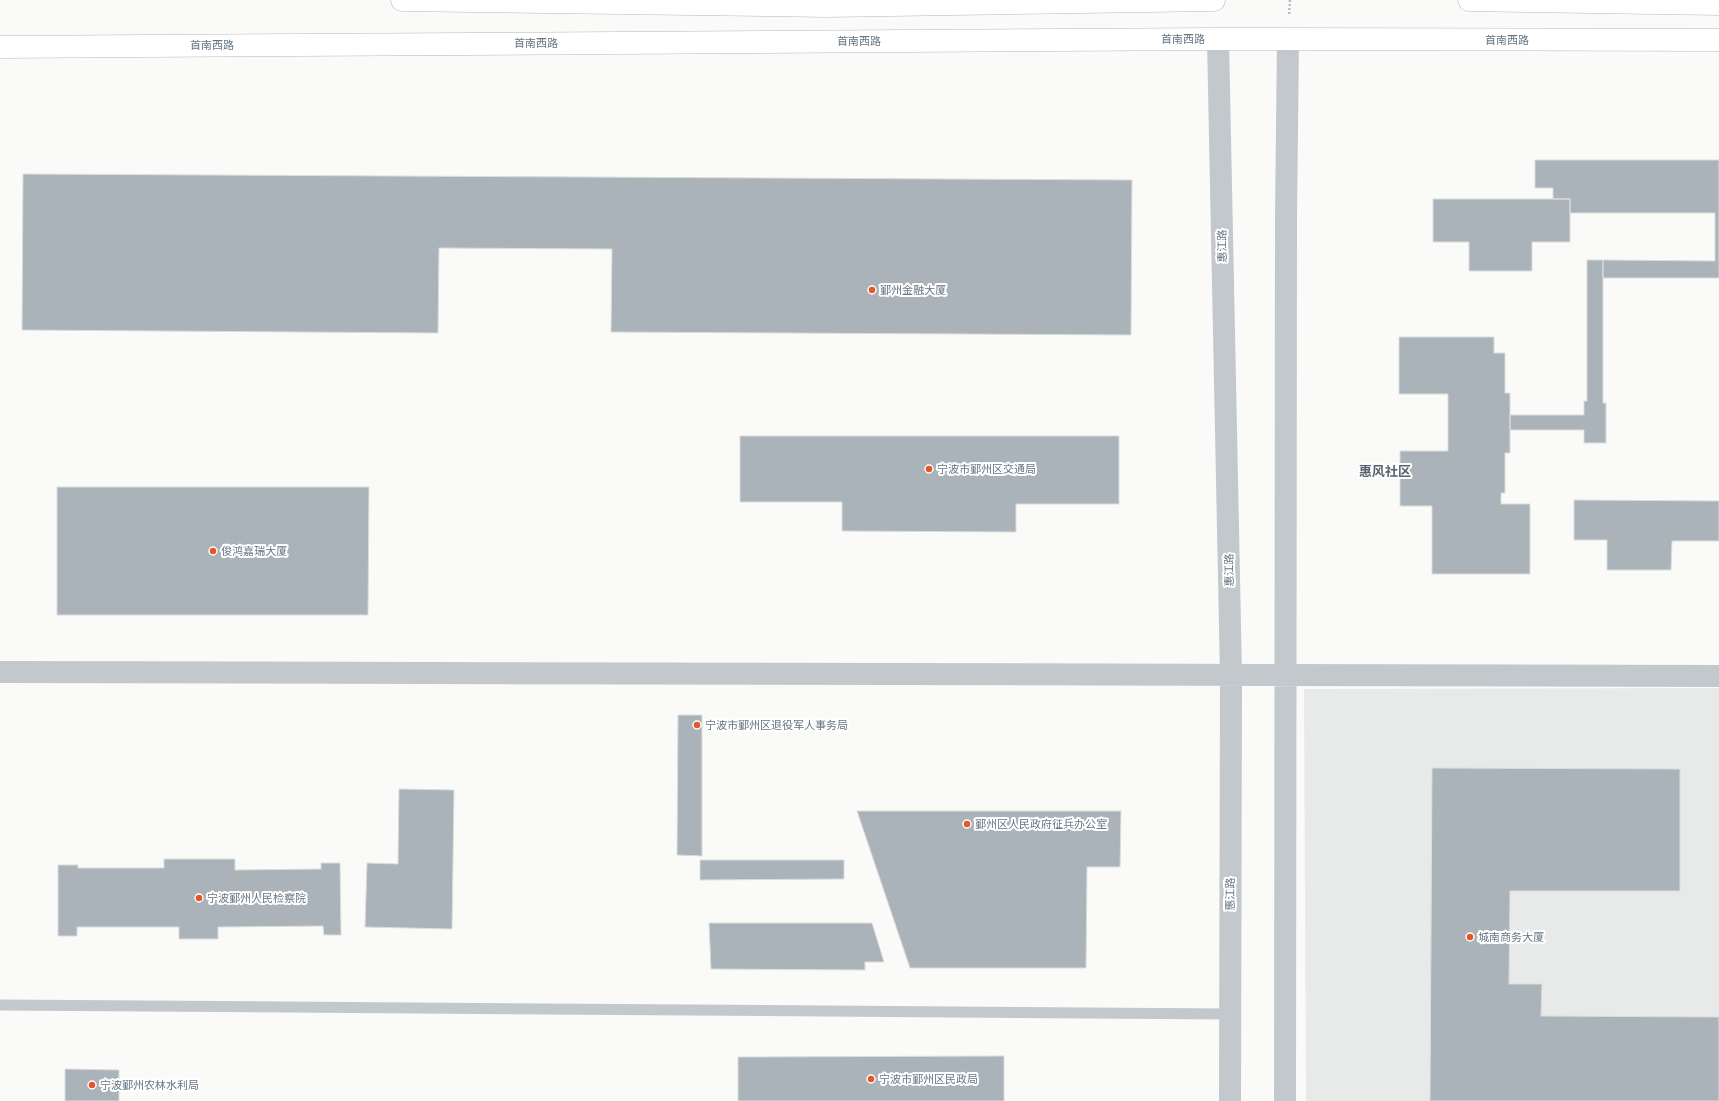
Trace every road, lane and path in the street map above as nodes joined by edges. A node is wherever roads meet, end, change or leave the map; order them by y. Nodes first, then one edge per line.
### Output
1 (402, 0) edge
2 (1214, 0) edge
3 (1469, 0) edge
4 (1719, 4) edge
5 (1218, 38) junction
6 (1288, 39) junction
7 (1719, 40) edge
8 (0, 47) edge
9 (0, 672) edge
10 (1231, 675) junction
11 (1285, 676) junction
12 (1719, 676) edge
13 (0, 1005) edge
14 (1230, 1014) junction
15 (1230, 1101) edge
16 (1285, 1101) edge

1 - 2 main road
3 - 4 main road
5 - 6 main road, 首南西路
5 - 8 main road, 首南西路
5 - 10 street, 惠江路
6 - 7 main road, 首南西路
6 - 11 street
9 - 10 street
10 - 11 street
10 - 14 street, 惠江路
11 - 12 street
11 - 16 street
13 - 14 lane
14 - 15 street, 惠江路

